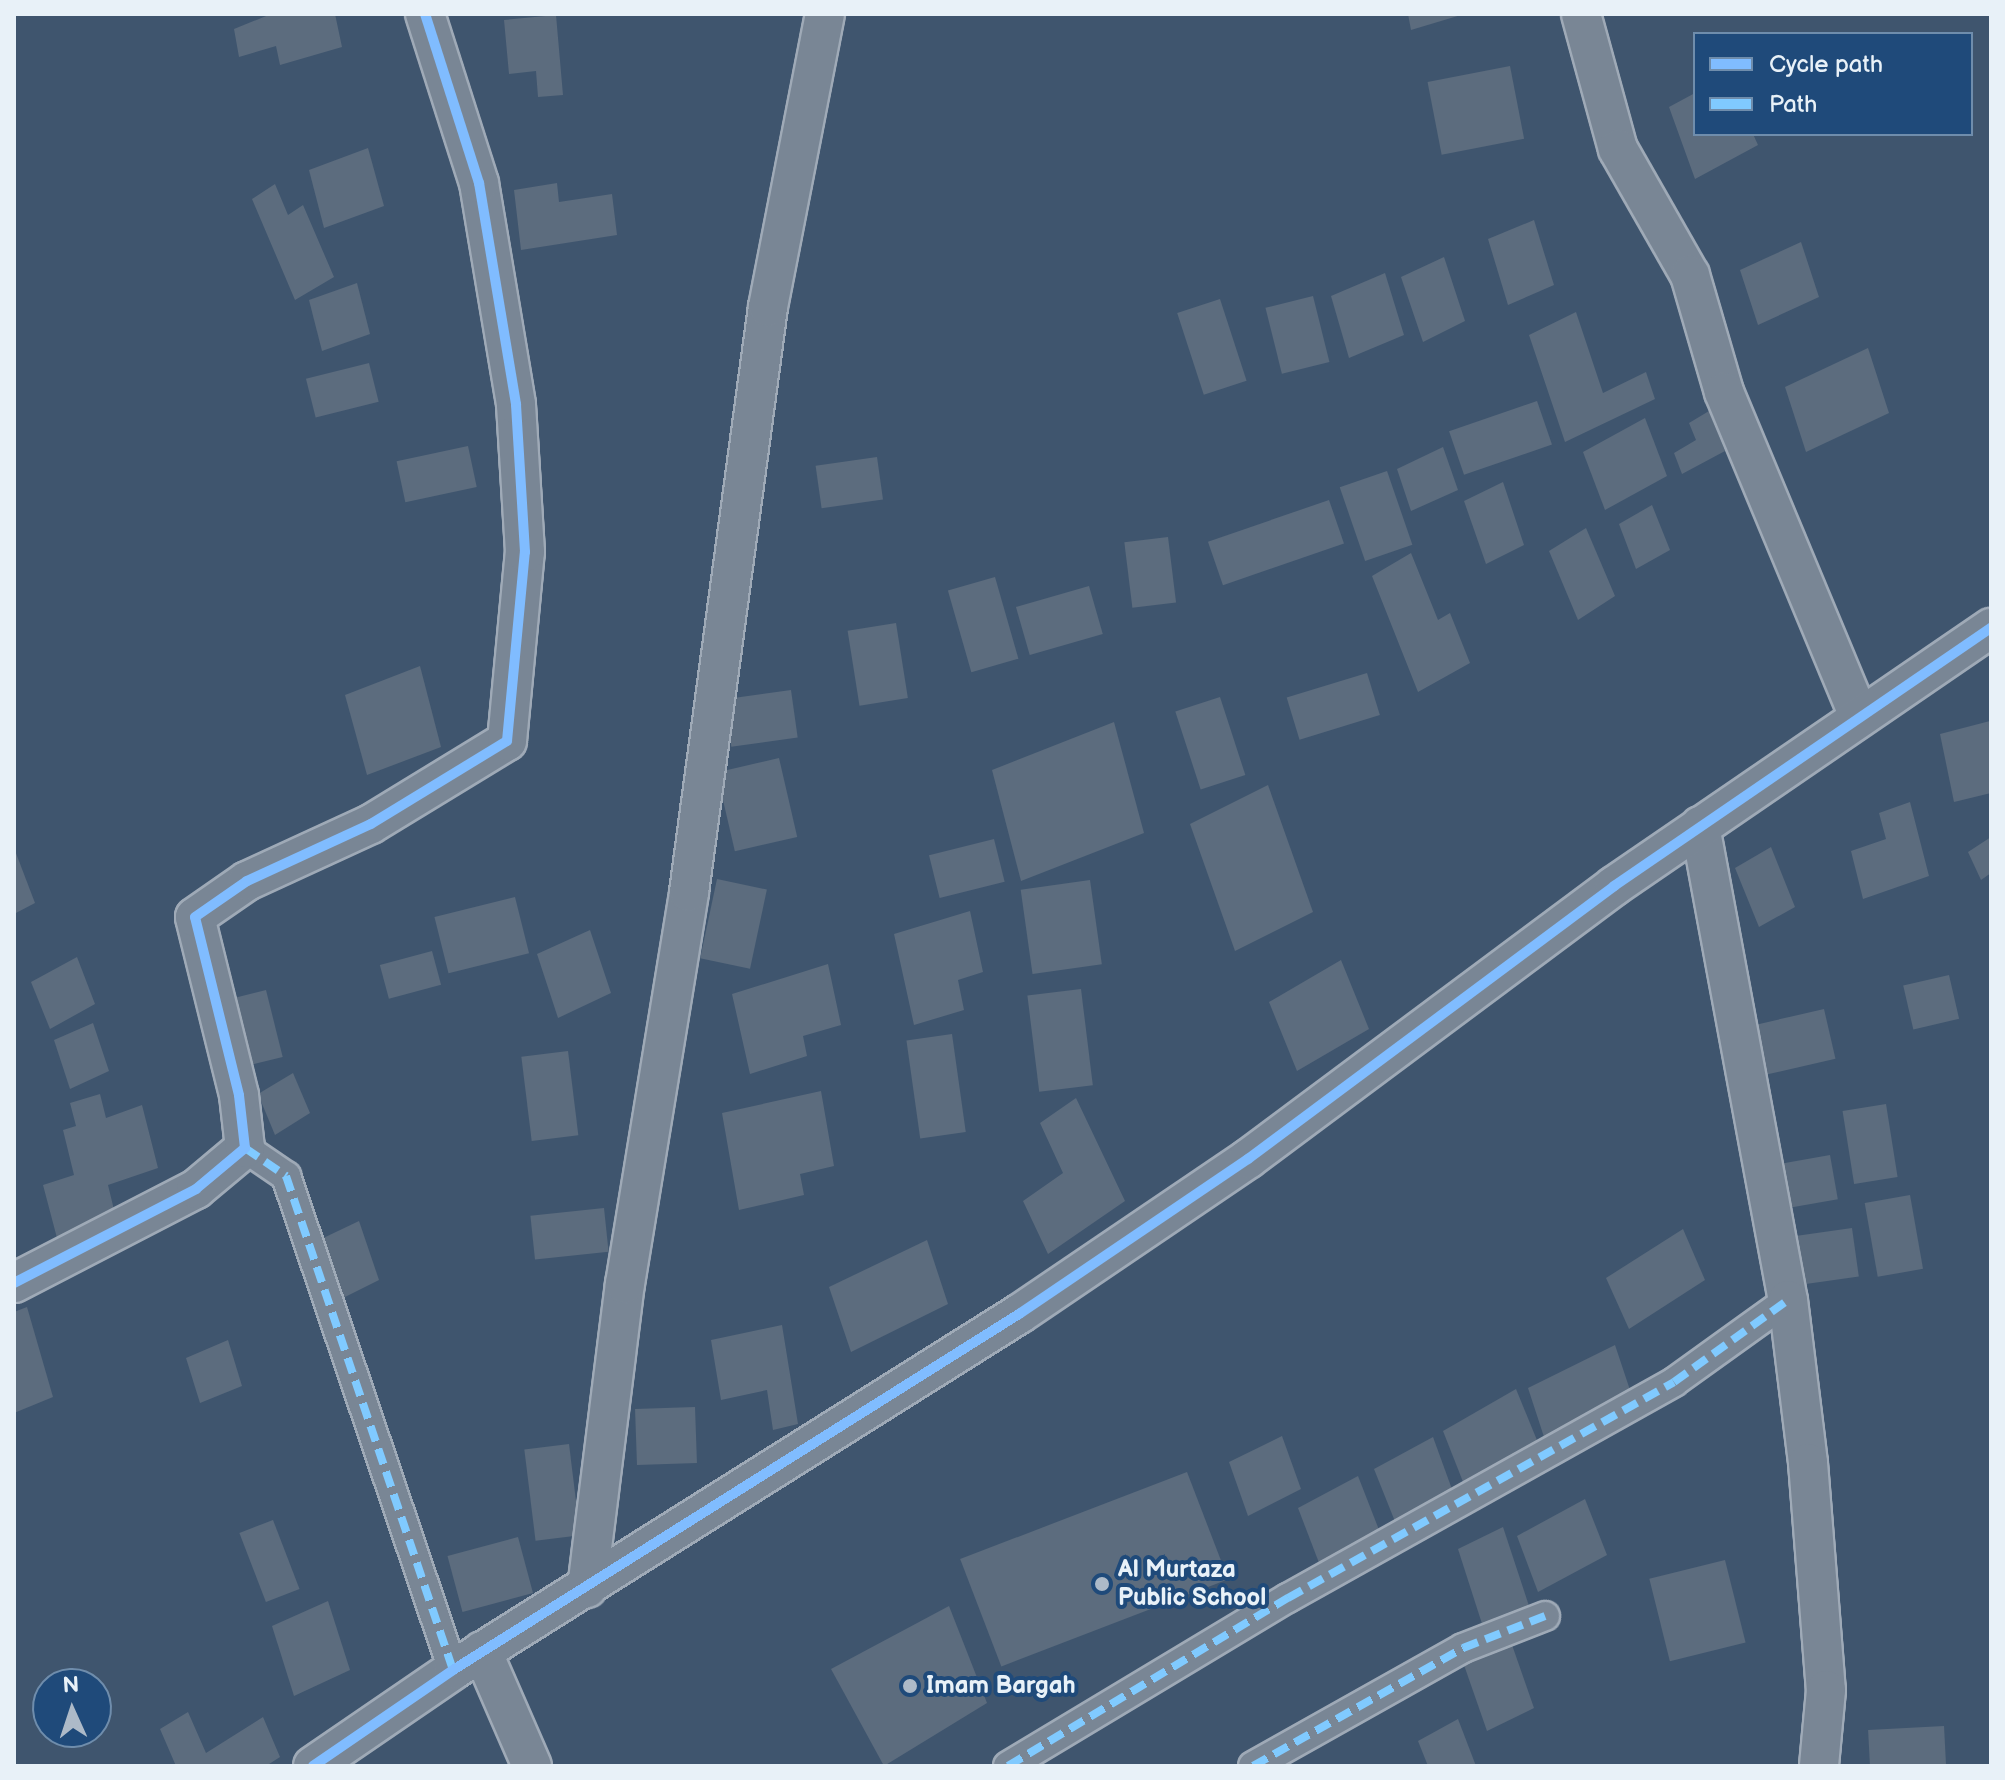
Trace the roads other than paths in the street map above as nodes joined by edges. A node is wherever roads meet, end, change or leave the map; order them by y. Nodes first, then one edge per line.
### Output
1 (425, 14) edge
2 (825, 14) edge
3 (1581, 14) edge
4 (1991, 628) edge
5 (1859, 716) junction
6 (1700, 826) junction
7 (245, 1148) junction
8 (14, 1283) edge
9 (1788, 1300) junction
10 (587, 1588) junction
11 (1545, 1616) dead end
12 (468, 1661) junction
13 (313, 1766) edge
14 (532, 1766) edge
15 (1008, 1766) edge
16 (1253, 1766) edge
17 (1819, 1766) edge

1 - 7 street
2 - 10 street
3 - 5 street
4 - 5 street
5 - 6 street
6 - 9 street
6 - 10 street
7 - 8 street
7 - 12 street
9 - 15 street
9 - 17 street
10 - 12 street
11 - 16 street
12 - 13 street
12 - 14 street

